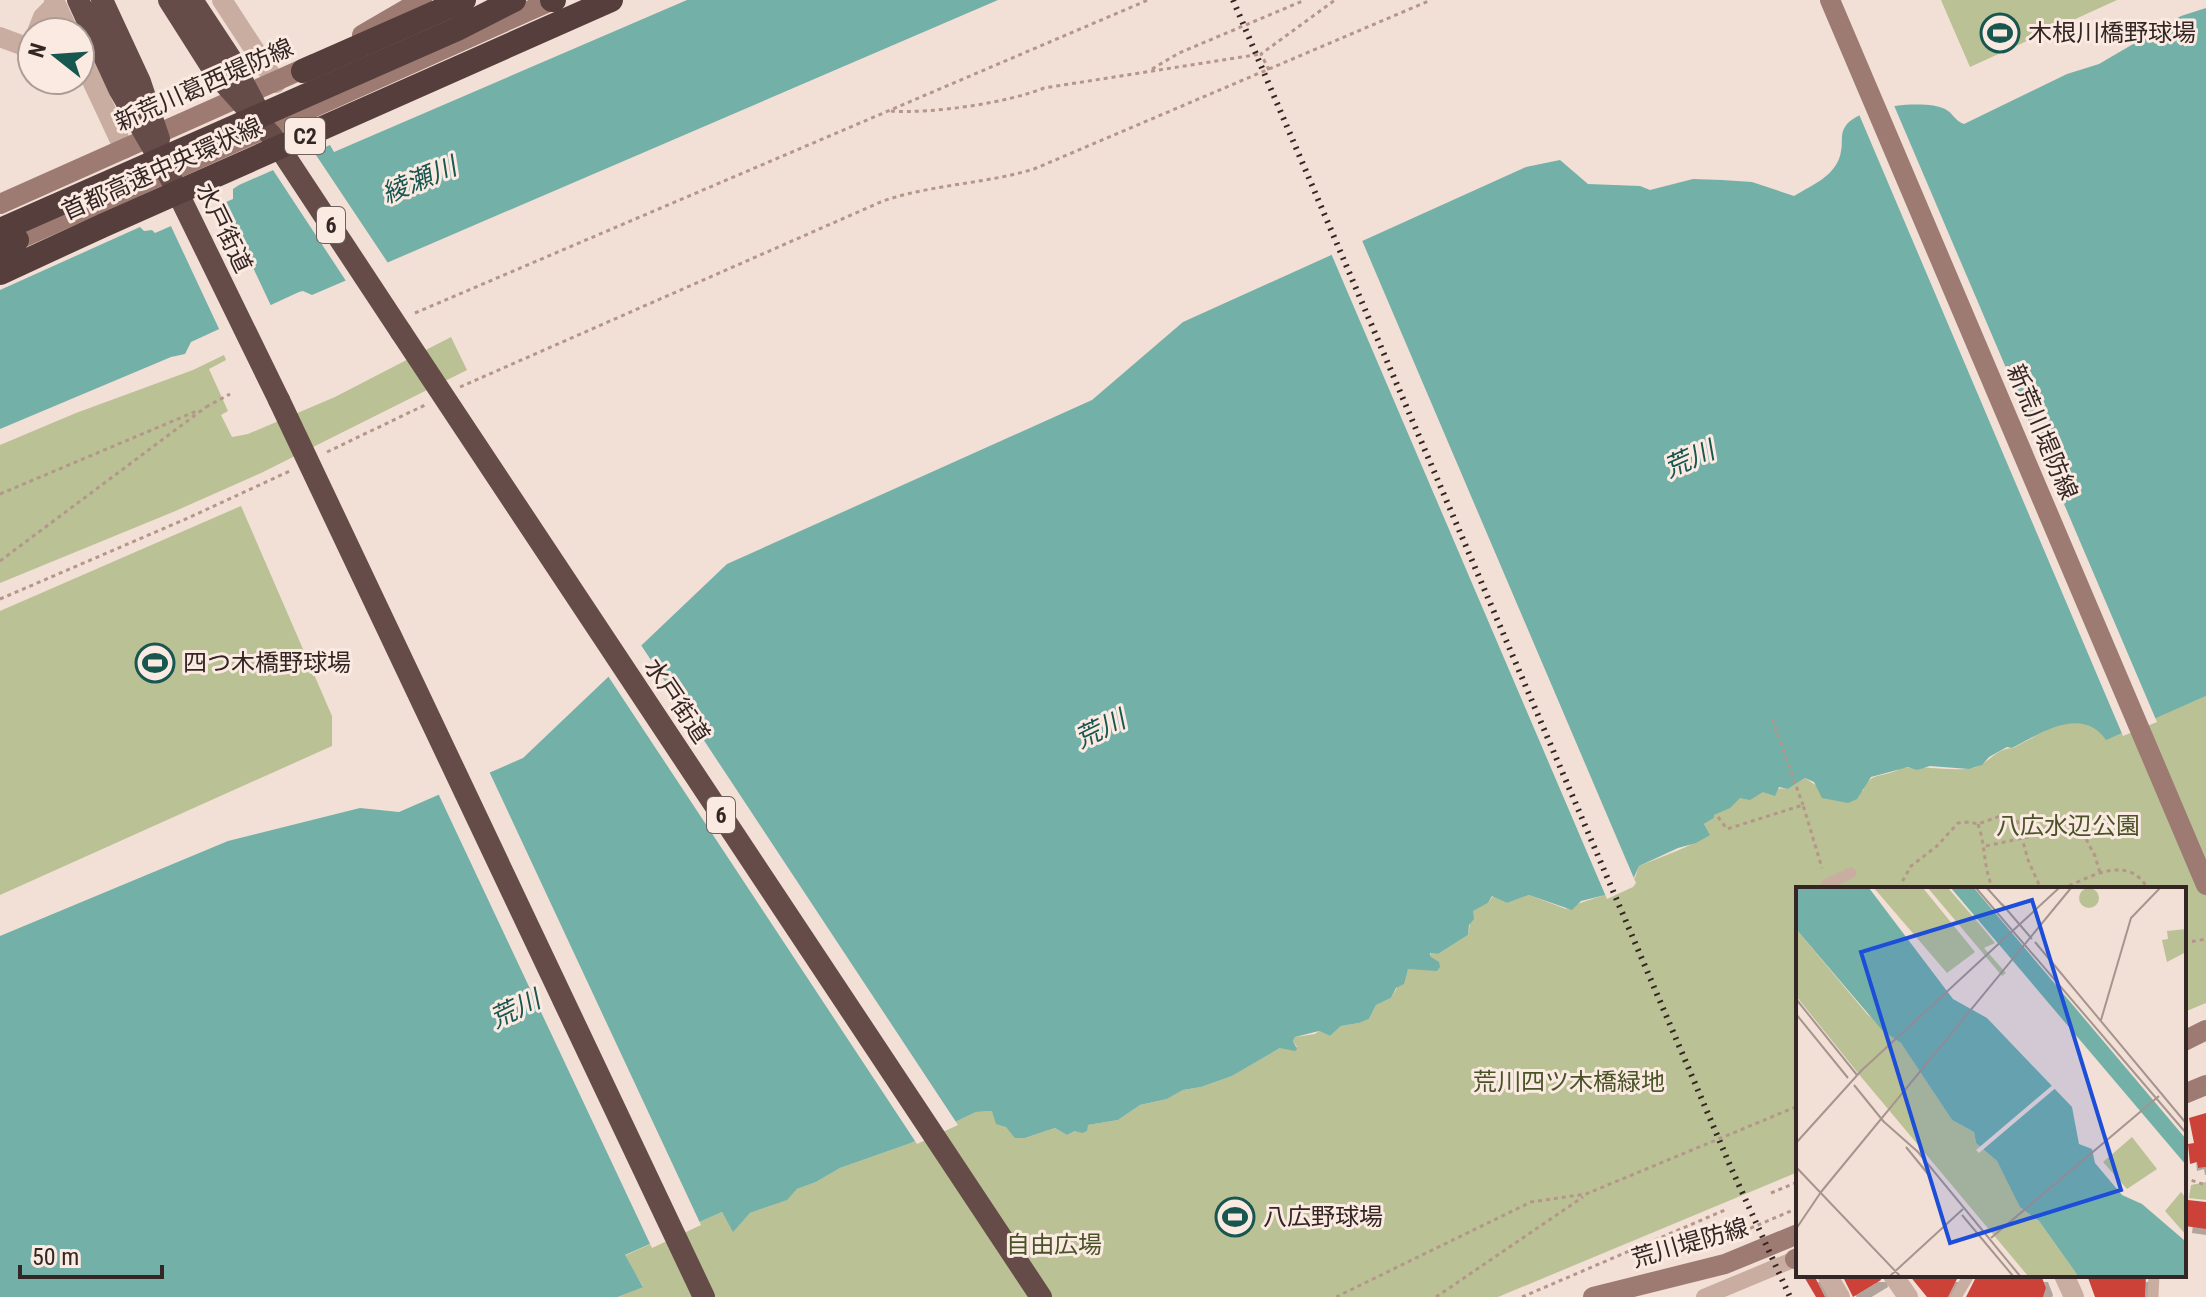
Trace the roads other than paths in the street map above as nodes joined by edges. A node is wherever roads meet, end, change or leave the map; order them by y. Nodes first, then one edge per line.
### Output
1 (102, 0) edge
2 (169, 0) edge
3 (192, 0) edge
4 (422, 0) edge
5 (464, 0) edge
6 (514, 0) edge
7 (553, 0) edge
8 (611, 0) edge
9 (1830, 0) edge
10 (63, 1) edge
11 (225, 2) edge
12 (44, 16) edge
13 (303, 71) junction
14 (276, 83) junction
15 (96, 89) edge
16 (270, 134) junction
17 (124, 149) junction
18 (171, 179) junction
19 (0, 204) edge
20 (4, 242) edge
21 (0, 273) edge
22 (1851, 873) dead end
23 (2206, 885) edge
24 (1825, 886) edge
25 (2206, 1030) edge
26 (2186, 1040) edge
27 (2206, 1085) edge
28 (2186, 1093) edge
29 (1796, 1235) edge
30 (1796, 1258) edge
31 (1828, 1277) edge
32 (1894, 1277) edge
33 (1968, 1277) edge
34 (2065, 1277) edge
35 (2154, 1277) edge
36 (704, 1297) edge
37 (1041, 1297) edge
38 (1593, 1297) edge
39 (1704, 1297) edge
40 (1840, 1297) edge
41 (1908, 1297) edge
42 (1956, 1297) edge
43 (2074, 1297) edge
44 (2153, 1297) edge

1 - 18 highway, 水戸街道, bridge
2 - 16 highway, 水戸街道 / 6, bridge
3 - 16 highway, 水戸街道 / 6, bridge
4 - 13 main road, 新荒川葛西堤防線
5 - 13 highway
6 - 20 highway, 首都高速中央環状線 / C2, bridge
7 - 20 main road
8 - 21 highway, 首都高速中央環状線 / C2, bridge
9 - 23 main road, 新荒川堤防線
10 - 12 street
10 - 18 highway, 水戸街道, bridge
11 - 14 street
13 - 14 main road, 新荒川葛西堤防線
14 - 17 main road, 新荒川葛西堤防線
15 - 17 street
16 - 37 highway, 水戸街道 / 6, bridge
17 - 19 main road, 新荒川葛西堤防線
18 - 36 highway, 水戸街道, bridge
22 - 24 lane
25 - 26 main road
27 - 28 main road
29 - 38 main road, 荒川堤防線
30 - 39 street
31 - 40 street
32 - 41 street
33 - 42 lane
34 - 43 street
35 - 44 lane

